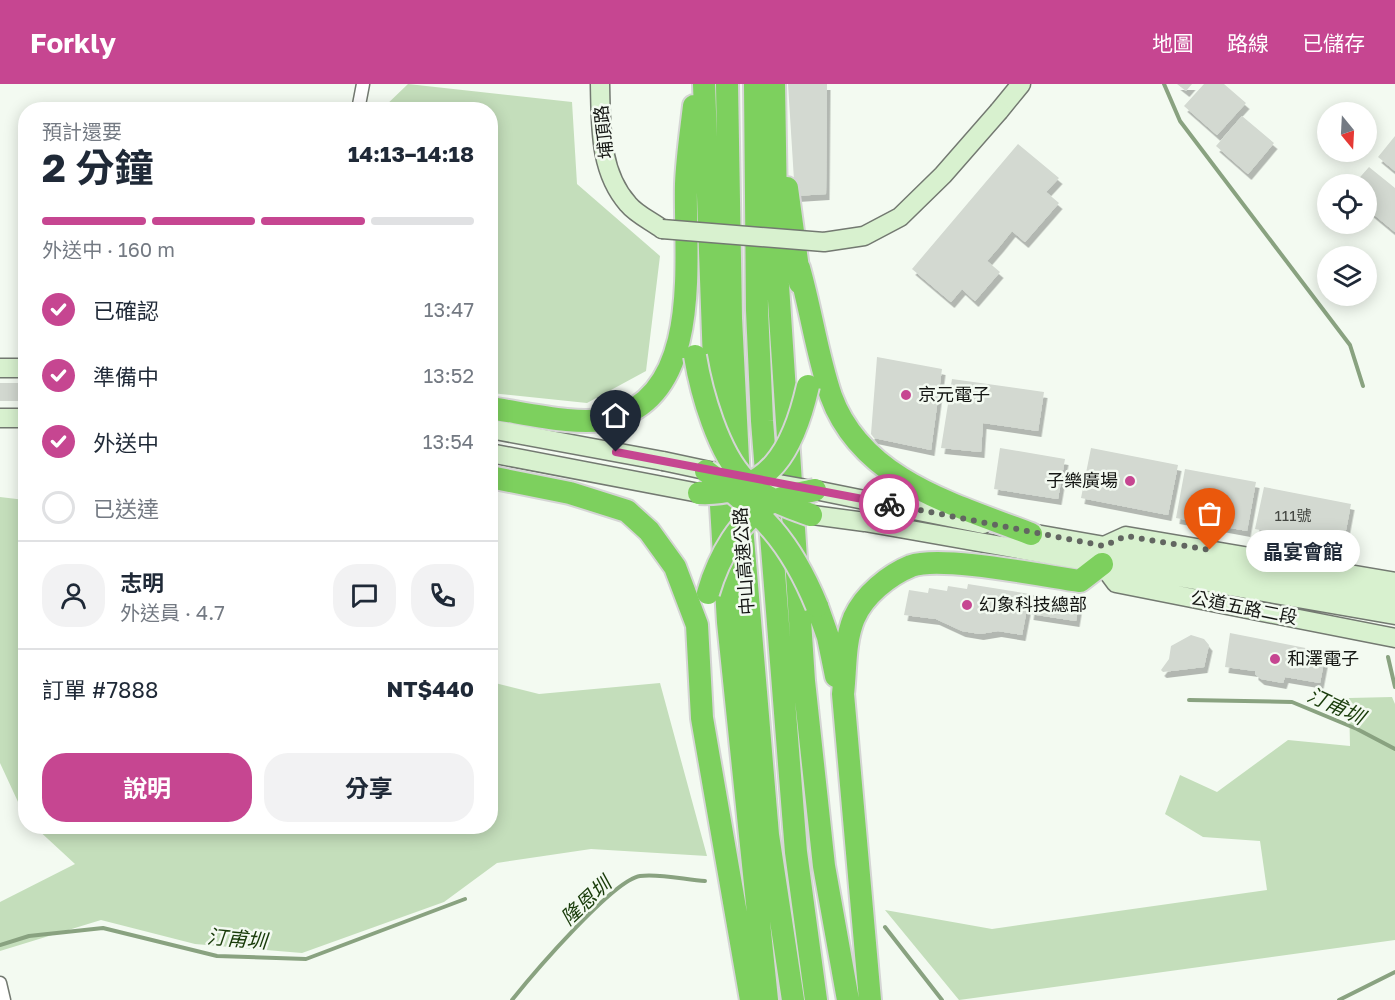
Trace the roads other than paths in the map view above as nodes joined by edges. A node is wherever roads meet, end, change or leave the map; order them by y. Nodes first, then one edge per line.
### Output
1 (363, 84) edge
2 (600, 84) edge
3 (696, 84) edge
4 (704, 84) edge
5 (727, 84) edge
6 (755, 84) edge
7 (776, 84) edge
8 (1021, 84) edge
9 (360, 102) edge
10 (799, 267) junction
11 (685, 283) junction
12 (0, 368) edge
13 (18, 368) edge
14 (498, 409) edge
15 (0, 418) edge
16 (18, 418) edge
17 (498, 430) edge
18 (498, 455) edge
19 (706, 471) joint
20 (498, 479) edge
21 (815, 490) joint
22 (699, 493) joint
23 (753, 494) junction
24 (811, 515) joint
25 (1031, 534) junction
26 (1103, 555) junction
27 (1395, 582) edge
28 (1395, 597) edge
29 (1395, 615) edge
30 (1395, 638) edge
31 (843, 694) junction
32 (702, 718) junction
33 (0, 984) edge
34 (4, 1000) edge
35 (751, 1000) edge
36 (767, 1000) edge
37 (793, 1000) edge
38 (816, 1000) edge
39 (848, 1000) edge
40 (870, 1000) edge

1 - 9 street
2 - 8 street, 埔頂路, bridge
3 - 11 highway
4 - 36 highway
5 - 37 highway, 中山高速公路
6 - 38 highway, 中山高速公路
7 - 10 highway
7 - 39 highway
10 - 23 highway, bridge
10 - 25 highway
11 - 14 highway
11 - 23 highway, bridge
12 - 13 street
15 - 16 street
17 - 19 street, bridge
18 - 22 street
19 - 23 highway, bridge
20 - 32 highway
21 - 23 highway, bridge
21 - 25 street, 公道五路二段
22 - 23 highway, bridge
23 - 24 highway, bridge
23 - 31 highway, bridge
23 - 32 highway, bridge
24 - 26 street, 公道五路二段, bridge
25 - 26 street, 公道五路二段
26 - 27 street, 公道五路二段
26 - 28 street, 公道五路二段
26 - 29 street, 公道五路二段
26 - 30 street, 公道五路二段
26 - 31 highway
31 - 40 highway
32 - 35 highway
33 - 34 street

